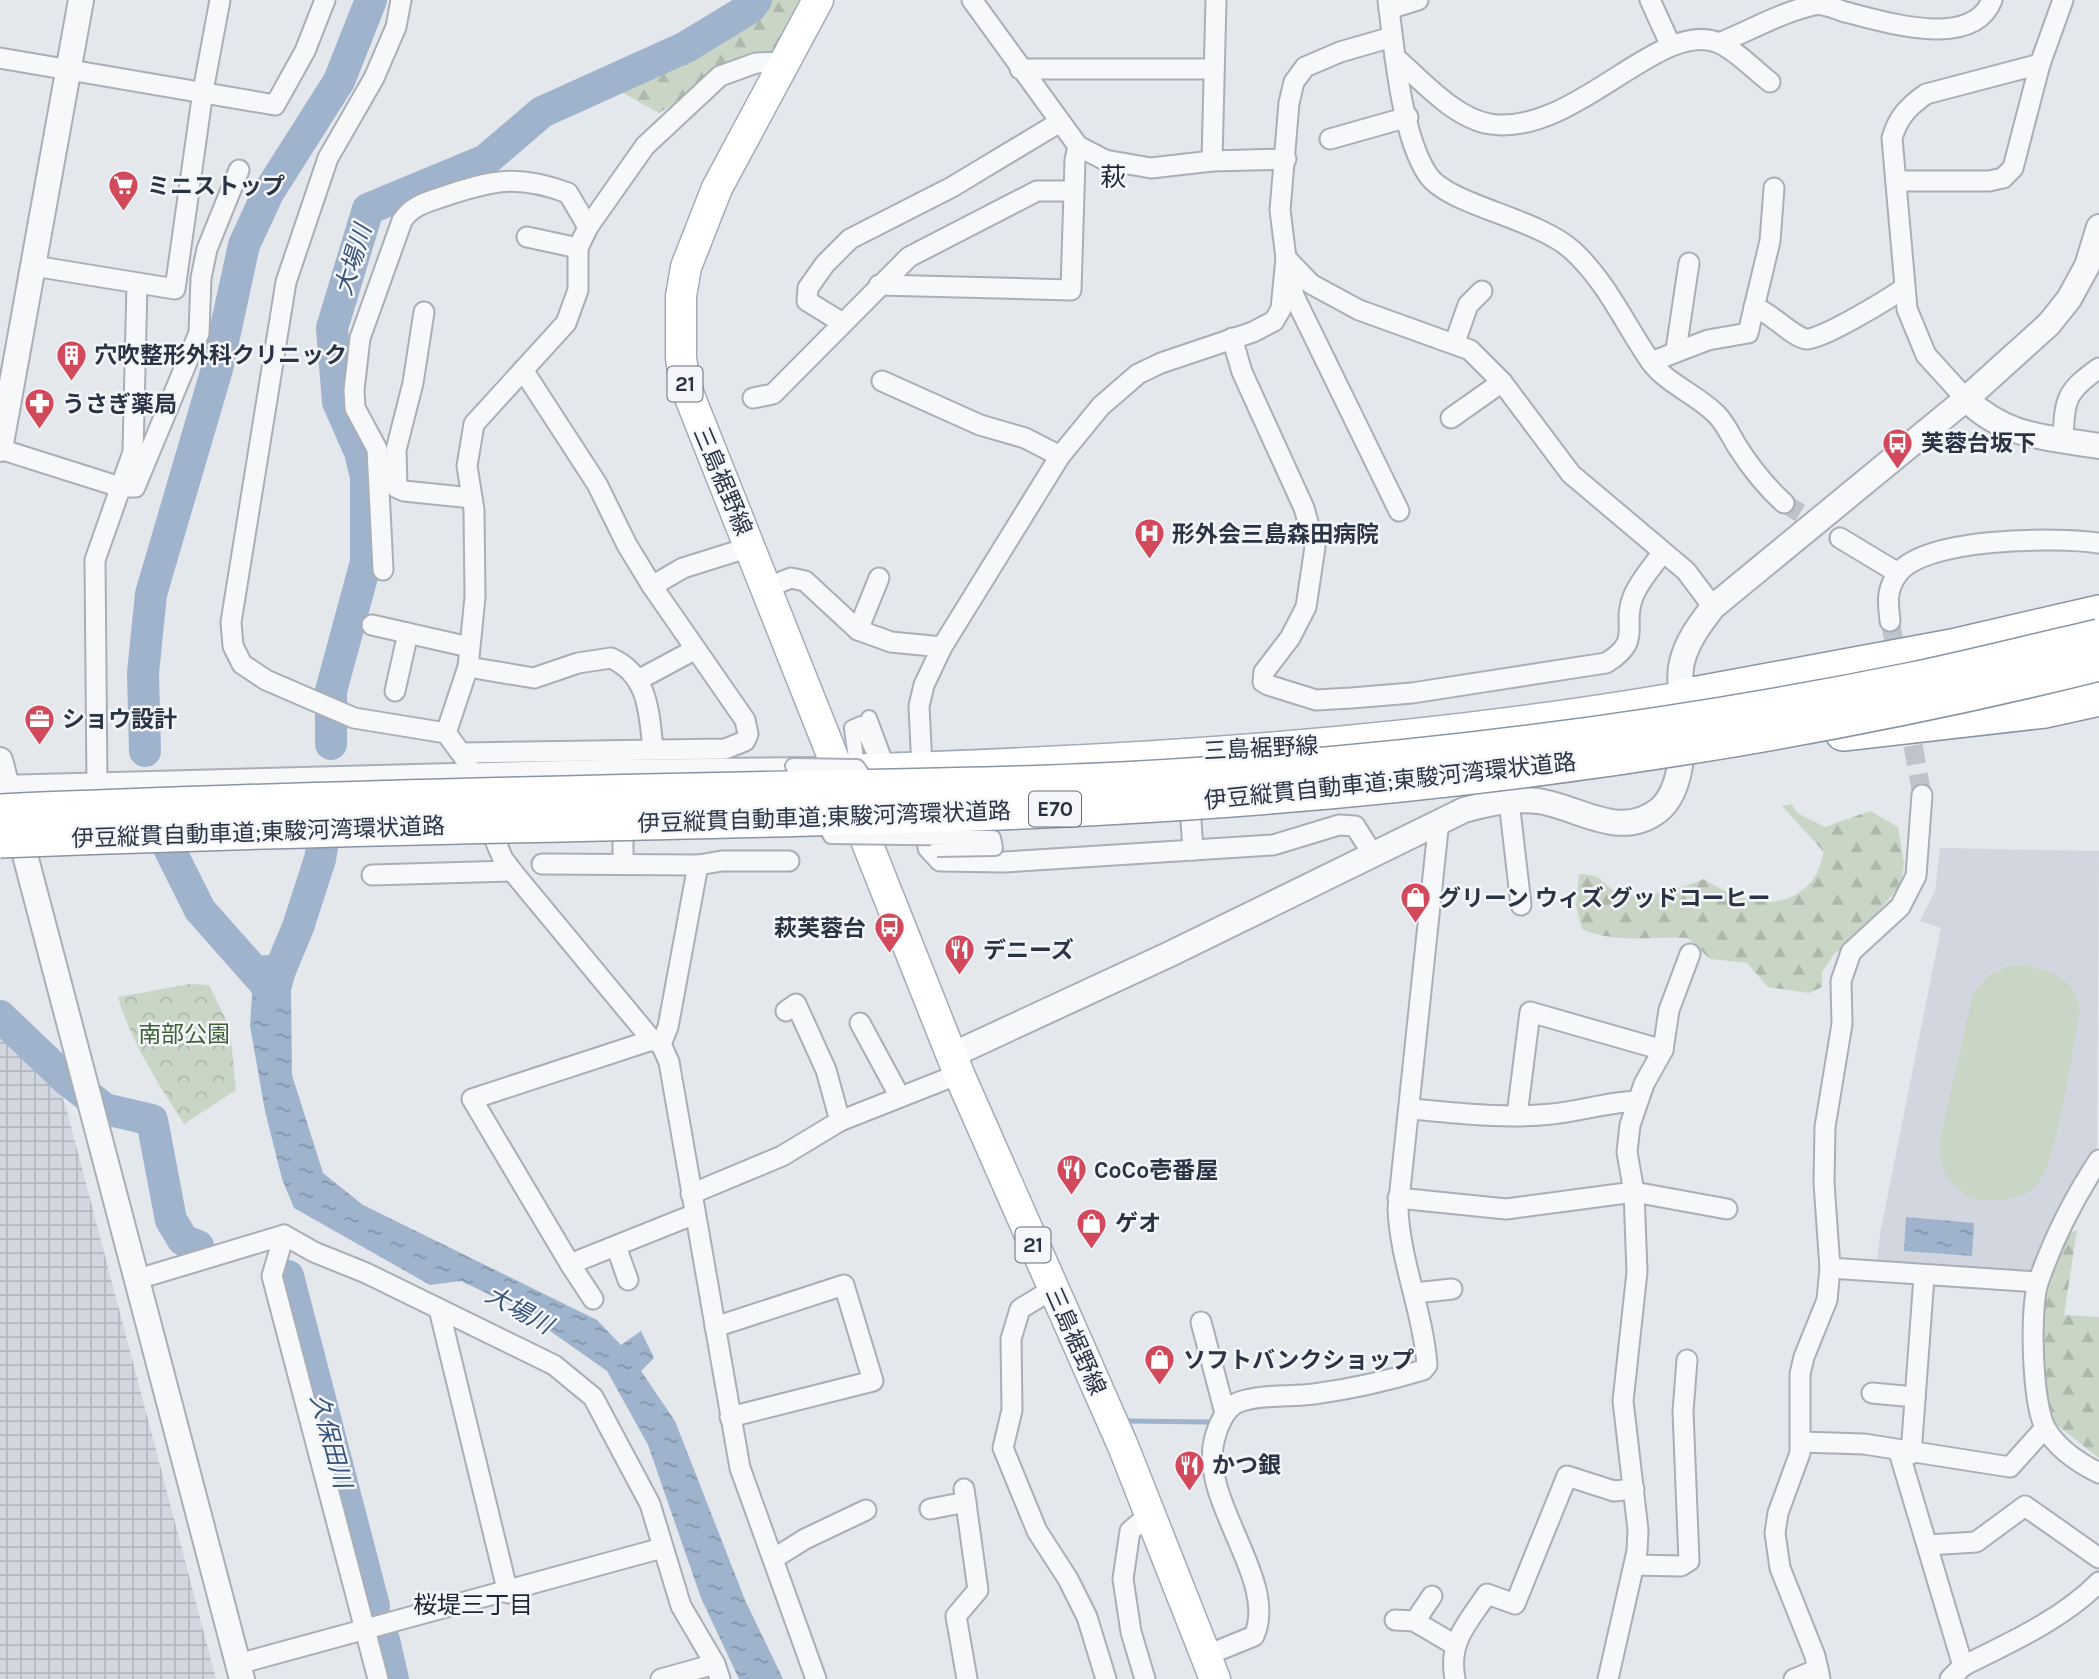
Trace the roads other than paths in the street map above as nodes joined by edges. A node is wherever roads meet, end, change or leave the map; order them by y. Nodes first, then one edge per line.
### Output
1 (81, 0) edge
2 (220, 0) edge
3 (325, 0) edge
4 (401, 0) edge
5 (818, 0) edge
6 (972, 0) edge
7 (1216, 0) edge
8 (1418, 0) edge
9 (1650, 0) edge
10 (1992, 0) edge
11 (2063, 0) edge
12 (1389, 5) edge
13 (1392, 37) junction
14 (1719, 43) junction
15 (1671, 46) junction
16 (1395, 57) junction
17 (0, 58) edge
18 (785, 62) junction
19 (2040, 64) junction
20 (68, 69) junction
21 (1020, 69) junction
22 (1214, 69) junction
23 (1770, 82) dead end
24 (203, 91) junction
25 (1408, 117) junction
26 (1060, 122) junction
27 (1330, 139) dead end
28 (1078, 146) junction
29 (1286, 159) junction
30 (1212, 161) junction
31 (239, 170) dead end
32 (1896, 181) junction
33 (1774, 188) dead end
34 (1073, 191) junction
35 (588, 227) junction
36 (2099, 227) edge
37 (527, 236) dead end
38 (578, 248) junction
39 (1286, 258) junction
40 (1689, 263) dead end
41 (34, 266) junction
42 (137, 284) junction
43 (879, 285) junction
44 (1904, 288) junction
45 (1482, 291) dead end
46 (1754, 307) junction
47 (424, 312) dead end
48 (841, 322) junction
49 (1232, 338) junction
50 (1455, 342) junction
51 (1676, 351) junction
52 (1651, 362) junction
53 (2099, 368) edge
54 (523, 370) junction
55 (882, 381) dead end
56 (1502, 382) junction
57 (752, 398) dead end
58 (1966, 399) junction
59 (1451, 418) dead end
60 (2063, 439) junction
61 (2099, 446) edge
62 (0, 449) edge
63 (1060, 456) junction
64 (120, 487) junction
65 (472, 498) junction
66 (1784, 503) tunnel mouth
67 (1399, 511) dead end
68 (1840, 538) tunnel mouth
69 (2099, 543) edge
70 (750, 547) junction
71 (1663, 552) junction
72 (383, 570) dead end
73 (1898, 573) junction
74 (879, 578) dead end
75 (652, 586) junction
76 (766, 588) junction
77 (1713, 607) junction
78 (2099, 613) edge
79 (1890, 621) tunnel mouth
80 (372, 625) dead end
81 (858, 630) junction
82 (408, 633) junction
83 (2099, 637) edge
84 (469, 647) junction
85 (942, 647) junction
86 (694, 650) junction
87 (2099, 663) edge
88 (468, 667) junction
89 (640, 679) junction
90 (395, 691) dead end
91 (2099, 698) edge
92 (1682, 704) junction
93 (869, 718) dead end
94 (1958, 720) junction
95 (446, 733) junction
96 (653, 750) junction
97 (1680, 753) junction
98 (778, 759) dead end
99 (0, 760) edge
100 (552, 762) junction
101 (467, 764) junction
102 (793, 765) junction
103 (847, 768) junction
104 (922, 768) junction
105 (97, 786) junction
106 (1922, 795) tunnel mouth
107 (1509, 801) junction
108 (1190, 806) junction
109 (924, 809) junction
110 (738, 810) junction
111 (853, 810) junction
112 (623, 811) junction
113 (5, 815) edge
114 (486, 817) junction
115 (1439, 820) junction
116 (906, 837) junction
117 (937, 849) dead end
118 (1193, 850) junction
119 (1372, 853) junction
120 (722, 861) junction
121 (789, 861) dead end
122 (623, 862) junction
123 (542, 864) dead end
124 (698, 864) junction
125 (512, 872) junction
126 (372, 875) dead end
127 (1521, 905) dead end
128 (1690, 954) dead end
129 (786, 1011) dead end
130 (860, 1023) dead end
131 (657, 1042) junction
132 (1662, 1050) junction
133 (955, 1065) junction
134 (900, 1097) junction
135 (1637, 1101) junction
136 (1411, 1109) junction
137 (1517, 1115) junction
138 (840, 1121) junction
139 (2099, 1160) edge
140 (1634, 1192) junction
141 (691, 1194) junction
142 (1398, 1198) junction
143 (1727, 1209) dead end
144 (695, 1214) junction
145 (284, 1235) junction
146 (616, 1246) junction
147 (570, 1264) junction
148 (1830, 1268) junction
149 (1924, 1277) junction
150 (138, 1279) junction
151 (628, 1280) dead end
152 (2037, 1282) junction
153 (1053, 1289) junction
154 (1451, 1289) dead end
155 (1415, 1293) junction
156 (593, 1298) dead end
157 (439, 1309) junction
158 (1201, 1322) dead end
159 (715, 1327) junction
160 (1687, 1360) dead end
161 (1872, 1393) dead end
162 (1915, 1397) junction
163 (1225, 1413) junction
164 (730, 1417) junction
165 (2045, 1428) junction
166 (1801, 1441) junction
167 (1905, 1453) junction
168 (2099, 1473) edge
169 (1634, 1489) junction
170 (930, 1509) dead end
171 (866, 1510) dead end
172 (1150, 1514) junction
173 (1928, 1545) junction
174 (662, 1548) junction
175 (2099, 1558) edge
176 (773, 1559) junction
177 (1634, 1565) junction
178 (2099, 1582) edge
179 (509, 1592) junction
180 (1432, 1596) dead end
181 (1395, 1620) dead end
182 (1415, 1622) junction
183 (364, 1631) junction
184 (1455, 1645) junction
185 (1210, 1667) edge
186 (240, 1672) edge
187 (718, 1672) edge
188 (1957, 1672) edge
189 (1819, 1674) edge
190 (378, 1679) edge
191 (661, 1679) edge
192 (816, 1679) edge
193 (967, 1679) edge
194 (1106, 1679) edge
195 (1145, 1679) edge
196 (1455, 1679) edge
197 (1608, 1679) edge
198 (1794, 1679) edge

1 - 20 street
2 - 24 street
3 - 24 street
4 - 95 street
5 - 18 main road, 三島裾野線 / 21
6 - 21 street
7 - 22 street
8 - 12 street
9 - 15 street
10 - 14 street
11 - 19 street
12 - 13 street
13 - 16 street
13 - 29 street
14 - 15 street
14 - 23 street
15 - 16 street
16 - 25 street
17 - 20 street
18 - 35 street
18 - 70 main road, 三島裾野線 / 21
19 - 32 street
19 - 32 street
20 - 24 street
20 - 41 street
21 - 22 street
21 - 26 street
22 - 30 street
24 - 42 street
25 - 27 street
25 - 52 street
26 - 28 street
26 - 48 street
28 - 30 street
28 - 34 street
29 - 30 street
29 - 39 street
31 - 64 street
32 - 44 street
33 - 46 street
34 - 43 street
34 - 43 street
35 - 38 street
35 - 72 street
36 - 58 street
37 - 38 street
38 - 54 street
39 - 49 street
39 - 50 street
39 - 67 street
40 - 51 street
41 - 42 street
41 - 62 street
42 - 64 street
43 - 48 street
44 - 46 street
44 - 58 street
45 - 50 street
46 - 51 street
47 - 65 street
48 - 57 street
49 - 63 street
49 - 71 street
50 - 56 street
51 - 52 street
52 - 66 street
53 - 60 street
54 - 65 street
54 - 75 street
55 - 63 street
56 - 59 street
56 - 71 street
58 - 60 street
58 - 77 street
60 - 61 street
62 - 64 street
63 - 85 street
64 - 105 street
65 - 84 street
68 - 73 street
69 - 73 street
70 - 75 street
70 - 76 main road, 三島裾野線 / 21
71 - 77 street
73 - 79 street
74 - 81 street
75 - 86 street
76 - 81 street
76 - 103 main road, 三島裾野線 / 21
77 - 92 street
78 - 92 highway
80 - 82 street
81 - 85 street
82 - 84 street
82 - 90 street
83 - 113 highway, 伊豆縦貫自動車道;東駿河湾環状道路 / E70, bridge
84 - 88 street
85 - 104 street
86 - 89 street
86 - 96 street
87 - 113 highway, 伊豆縦貫自動車道;東駿河湾環状道路 / E70, bridge
88 - 89 street
88 - 95 street
89 - 96 street
91 - 94 highway
92 - 94 highway
92 - 97 street
92 - 104 main road, 三島裾野線
93 - 103 street
94 - 97 highway
95 - 101 street
96 - 100 street
97 - 107 street
97 - 108 main road
98 - 102 street
99 - 113 street
100 - 101 street
100 - 103 street
101 - 105 street
101 - 114 street
102 - 103 street, bridge
102 - 116 street, bridge
103 - 104 main road, 三島裾野線
103 - 111 main road, 三島裾野線 / 21
103 - 116 street, bridge
105 - 113 street
106 - 148 street
107 - 115 street
107 - 127 street
108 - 109 main road
108 - 118 street
109 - 111 main road
109 - 118 street
110 - 111 street
110 - 112 street
110 - 120 street
111 - 133 main road, 三島裾野線 / 21
112 - 114 street
112 - 122 street
113 - 114 street
113 - 150 street
114 - 125 street
115 - 119 street
115 - 136 street
116 - 117 street, bridge
118 - 119 street
119 - 133 street
120 - 121 street
120 - 124 street
122 - 123 street
122 - 124 street
124 - 131 street
125 - 126 street
125 - 131 street
128 - 132 street
129 - 138 street
130 - 134 street
131 - 141 street
131 - 147 street
132 - 135 street
132 - 137 street
133 - 134 street
133 - 153 main road, 三島裾野線 / 21
134 - 138 street
135 - 137 street
135 - 140 street
136 - 137 street
136 - 142 street
138 - 141 street
139 - 152 street
140 - 142 street
140 - 143 street
140 - 169 street
141 - 144 street
142 - 155 street
144 - 146 street
144 - 159 street
145 - 150 street
145 - 157 street
145 - 183 street
146 - 147 street
146 - 151 street
147 - 156 street
148 - 149 street
148 - 166 street
149 - 152 street
149 - 162 street
150 - 186 street
152 - 165 street
153 - 172 main road, 三島裾野線 / 21
153 - 194 street
154 - 155 street
155 - 163 street
157 - 174 street
157 - 179 street
158 - 163 street
159 - 164 street
159 - 164 street
160 - 177 street
161 - 162 street
162 - 167 street
163 - 185 street
164 - 176 street
165 - 167 street
165 - 168 street
166 - 167 street
166 - 189 street
167 - 173 street
169 - 177 street
169 - 184 street
170 - 193 street
171 - 176 street
172 - 185 main road, 三島裾野線 / 21
172 - 195 street
173 - 175 street
173 - 188 street
174 - 179 street
174 - 187 street
176 - 192 street
177 - 197 street
178 - 188 street
179 - 183 street
180 - 182 street
181 - 182 street
182 - 184 street
183 - 186 street
183 - 190 street
184 - 196 street
187 - 191 street
189 - 198 street

